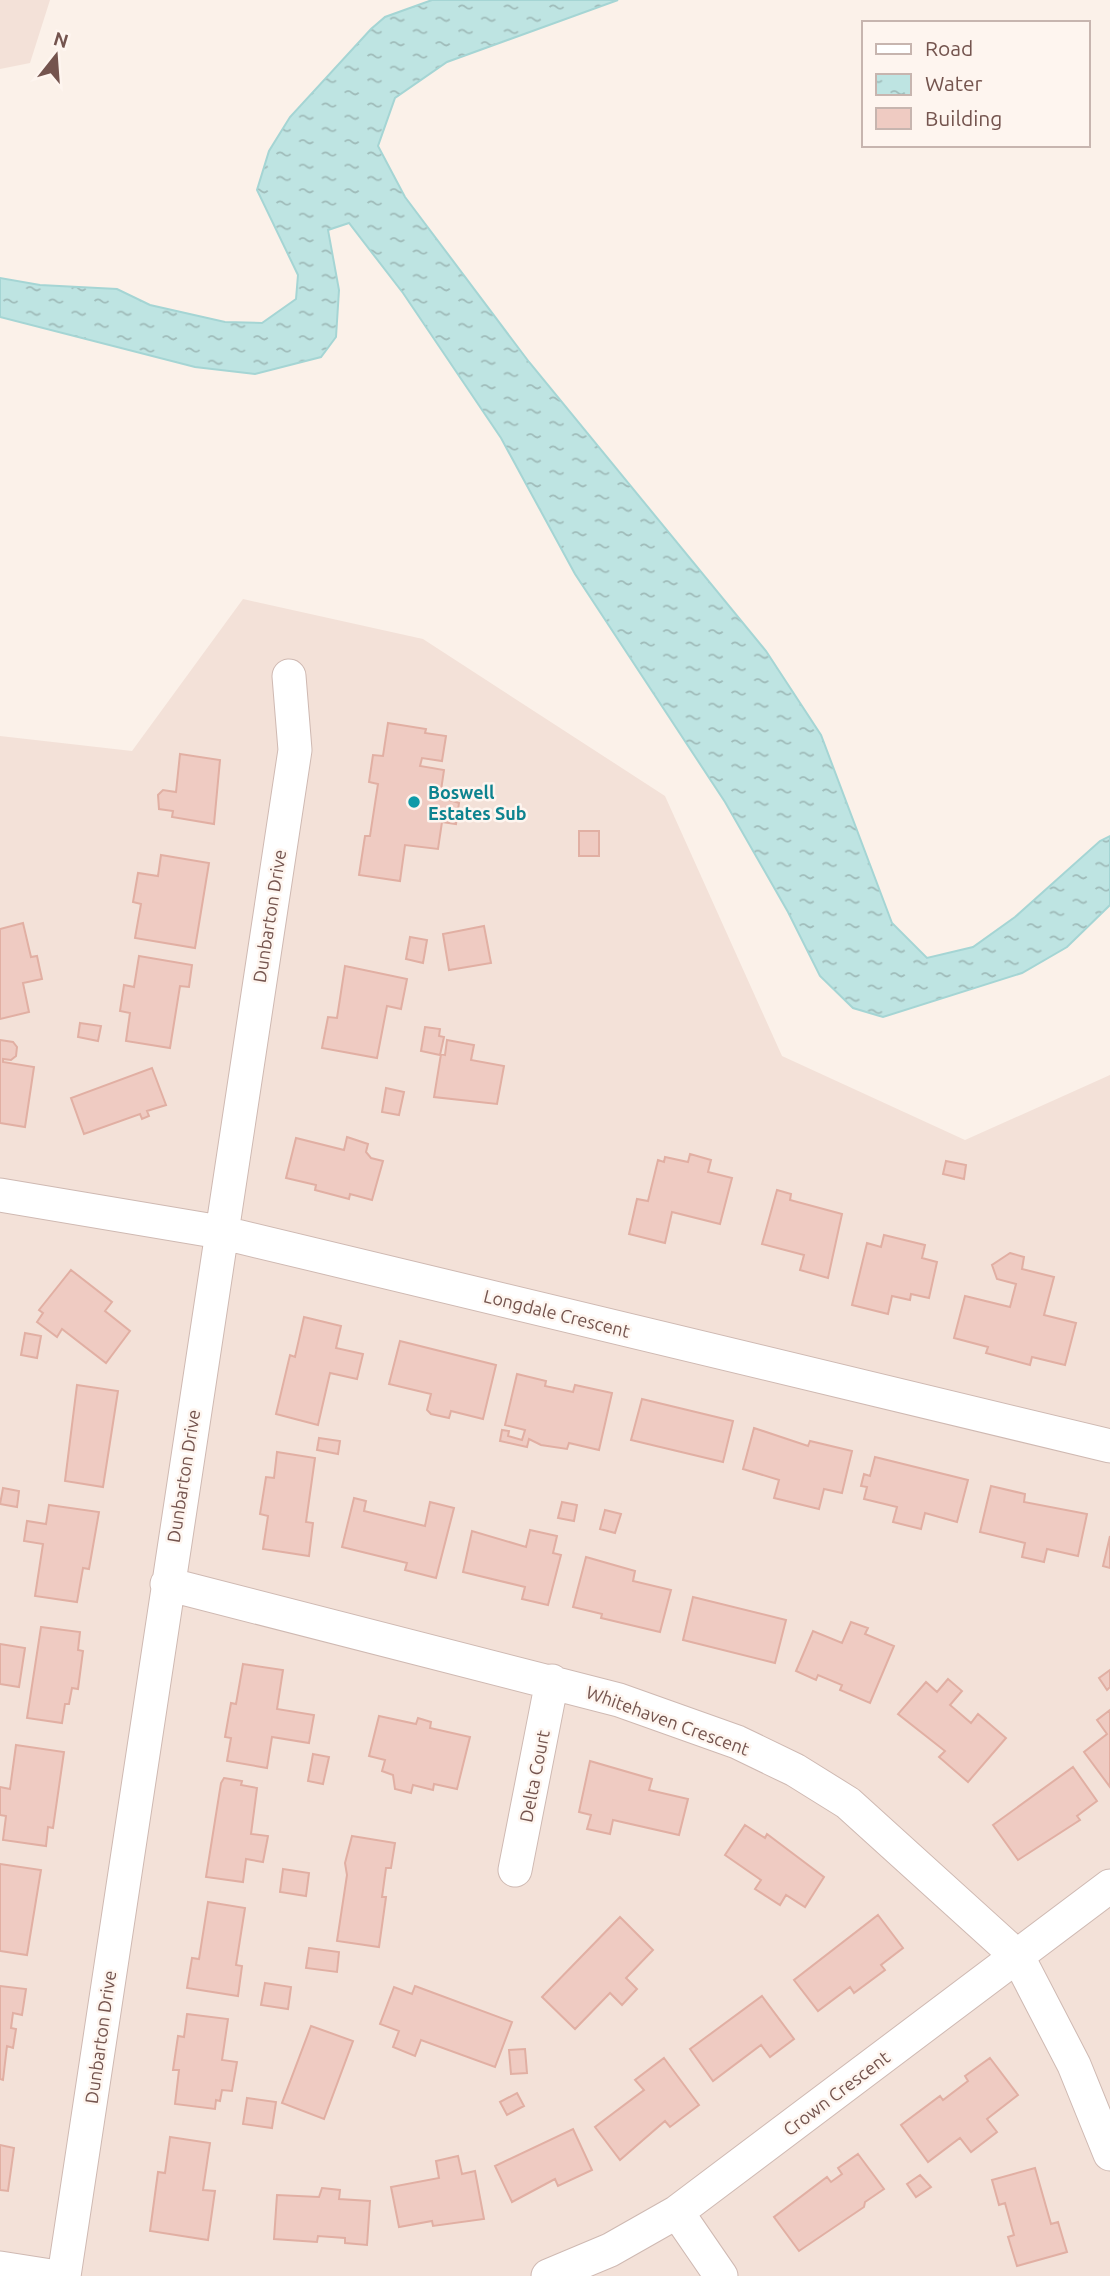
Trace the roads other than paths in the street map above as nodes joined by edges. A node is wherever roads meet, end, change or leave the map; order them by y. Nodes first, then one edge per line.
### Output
1 (289, 676) dead end
2 (0, 1195) edge
3 (220, 1232) junction
4 (1110, 1446) edge
5 (167, 1584) junction
6 (552, 1682) junction
7 (515, 1870) dead end
8 (1110, 1886) edge
9 (1018, 1957) junction
10 (1110, 2154) edge
11 (677, 2213) junction
12 (0, 2268) edge
13 (51, 2276) edge
14 (64, 2276) edge
15 (548, 2276) edge
16 (721, 2276) edge

1 - 3 street, Dunbarton Drive
2 - 3 street, Longdale Crescent
3 - 4 street, Longdale Crescent
3 - 5 street, Dunbarton Drive
5 - 6 street, Whitehaven Crescent
5 - 14 street, Dunbarton Drive
6 - 7 street, Delta Court
6 - 9 street, Whitehaven Crescent
8 - 9 street, Crown Crescent
9 - 10 street, Whitehaven Crescent
9 - 11 street, Crown Crescent
11 - 15 street, Crown Crescent
11 - 16 street
12 - 13 street

